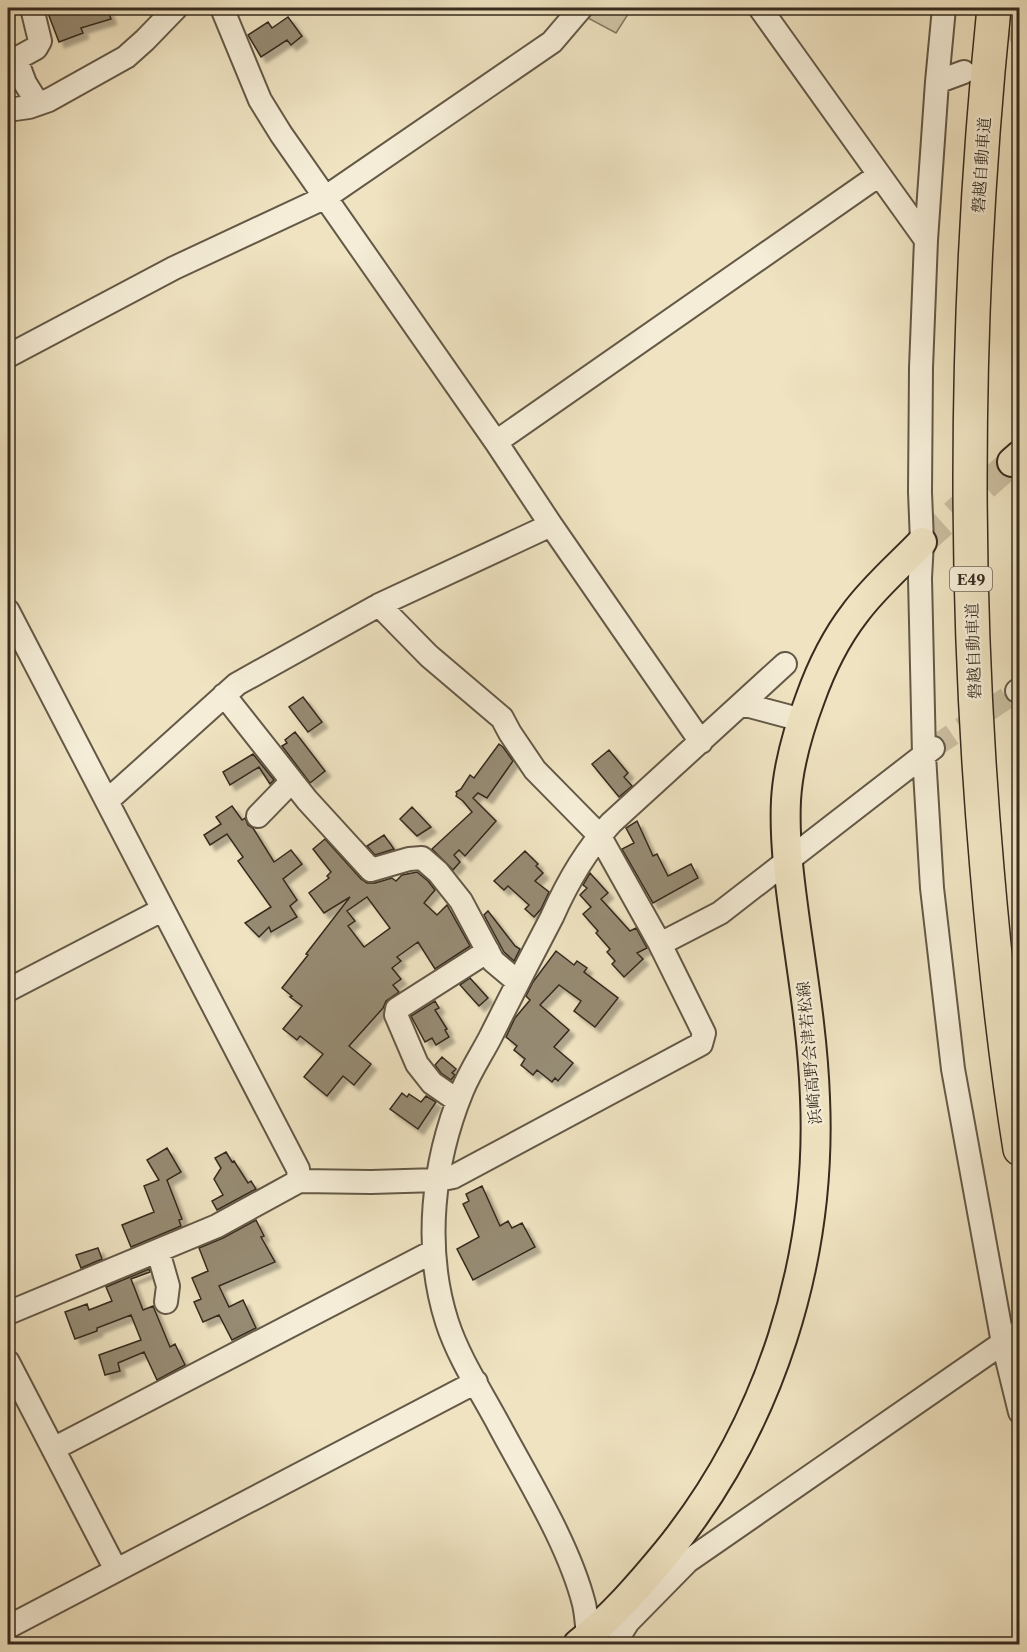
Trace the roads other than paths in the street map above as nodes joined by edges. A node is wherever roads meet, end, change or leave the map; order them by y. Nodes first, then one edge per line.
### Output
1 (32, 8) edge
2 (176, 8) edge
3 (222, 8) edge
4 (581, 8) edge
5 (760, 8) edge
6 (944, 8) edge
7 (994, 8) edge
8 (964, 72) tunnel mouth
9 (937, 82) junction
10 (38, 104) junction
11 (8, 110) edge
12 (879, 175) junction
13 (326, 197) junction
14 (926, 240) junction
15 (8, 356) edge
16 (496, 442) junction
17 (551, 525) junction
18 (922, 542) junction
19 (379, 605) junction
20 (8, 611) edge
21 (785, 664) dead end
22 (224, 695) junction
23 (742, 704) junction
24 (802, 720) junction
25 (701, 741) junction
26 (929, 751) junction
27 (292, 781) junction
28 (107, 801) junction
29 (258, 816) dead end
30 (599, 835) junction
31 (788, 860) junction
32 (162, 910) junction
33 (660, 944) junction
34 (488, 951) junction
35 (518, 982) junction
36 (8, 990) edge
37 (458, 1101) junction
38 (1020, 1149) edge
39 (438, 1180) junction
40 (299, 1181) junction
41 (158, 1251) junction
42 (434, 1251) junction
43 (166, 1302) dead end
44 (8, 1313) edge
45 (1011, 1337) edge
46 (8, 1362) edge
47 (476, 1382) junction
48 (1020, 1412) edge
49 (53, 1449) junction
50 (116, 1570) junction
51 (8, 1627) edge
52 (585, 1642) edge
53 (618, 1644) edge

1 - 10 street
2 - 10 street
3 - 13 street
4 - 13 street
5 - 12 street
6 - 9 street
7 - 38 highway, 磐越自動車道 / E49
8 - 9 street
9 - 14 street
10 - 11 street
12 - 14 street
12 - 16 street
13 - 15 street
13 - 16 street
14 - 18 street
16 - 17 street
17 - 19 street
17 - 25 street
18 - 24 main road, 浜崎高野会津若松線
18 - 26 street
19 - 22 street
19 - 30 street
20 - 28 street
21 - 23 street
22 - 27 street
22 - 28 street
23 - 24 street
23 - 25 street
24 - 31 main road, 浜崎高野会津若松線
25 - 30 street
26 - 31 street
26 - 45 street
27 - 29 street
27 - 34 street
28 - 32 street
30 - 33 street
30 - 35 street
31 - 33 street
31 - 52 main road, 浜崎高野会津若松線
32 - 36 street
32 - 40 street
33 - 39 street
34 - 35 street
34 - 37 street
35 - 37 street
37 - 39 street
39 - 40 street
39 - 42 street
40 - 41 street
41 - 43 street
41 - 44 street
42 - 47 street
42 - 49 street
45 - 48 street
45 - 53 street
46 - 49 street
47 - 50 street
47 - 52 street
49 - 50 street
50 - 51 street

